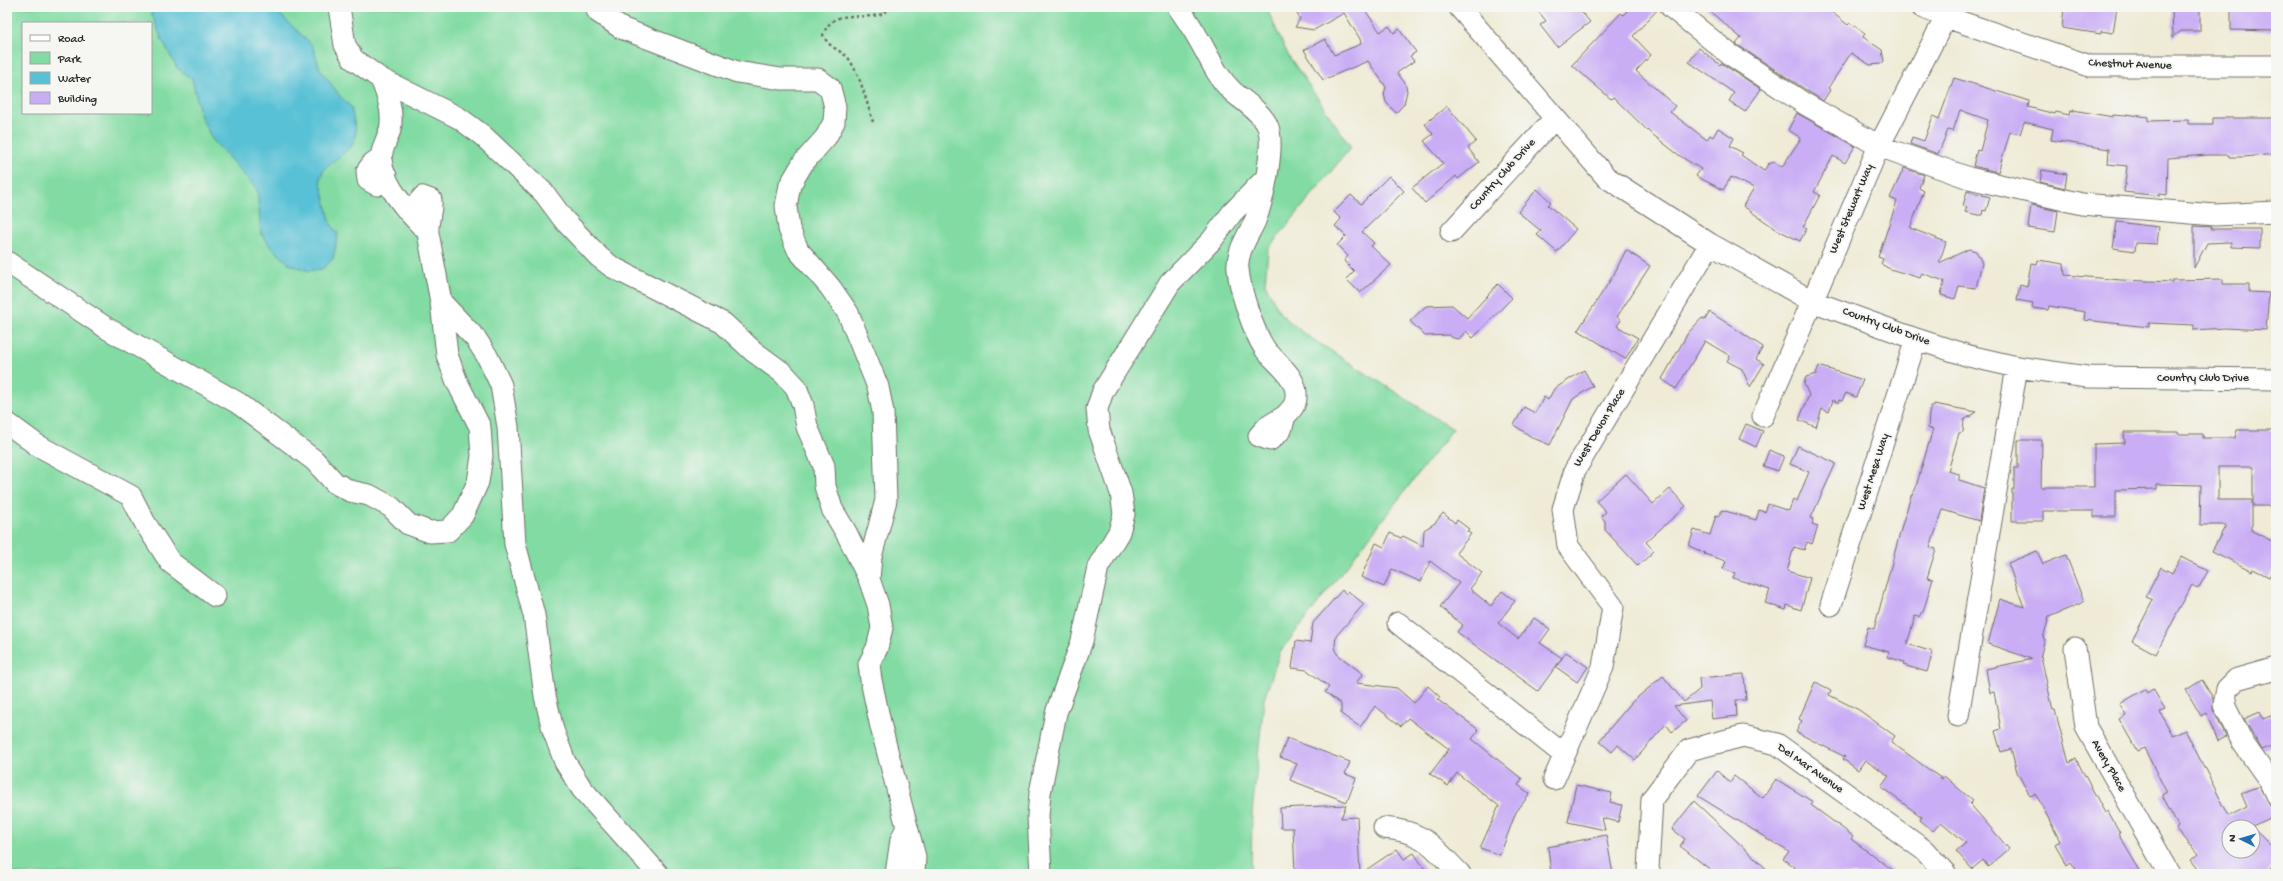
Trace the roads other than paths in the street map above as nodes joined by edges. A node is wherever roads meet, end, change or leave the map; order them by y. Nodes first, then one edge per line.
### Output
1 (339, 7) edge
2 (596, 7) edge
3 (1178, 7) edge
4 (1459, 7) edge
5 (1671, 7) edge
6 (1922, 7) edge
7 (1948, 12) edge
8 (2276, 66) edge
9 (381, 78) junction
10 (413, 95) junction
11 (1555, 118) junction
12 (390, 128) junction
13 (1879, 146) junction
14 (1265, 179) junction
15 (2276, 212) edge
16 (1451, 232) dead end
17 (1710, 244) junction
18 (7, 262) edge
19 (1812, 301) junction
20 (441, 302) junction
21 (1916, 339) junction
22 (2018, 367) junction
23 (2276, 379) edge
24 (1285, 416) dead end
25 (1763, 416) dead end
26 (7, 423) edge
27 (869, 579) junction
28 (215, 596) dead end
29 (1831, 605) dead end
30 (1398, 623) dead end
31 (2074, 648) dead end
32 (2276, 668) edge
33 (1958, 716) dead end
34 (1563, 754) junction
35 (1554, 779) dead end
36 (2276, 795) edge
37 (907, 827) junction
38 (1384, 828) dead end
39 (658, 874) edge
40 (896, 874) edge
41 (914, 874) edge
42 (1041, 874) edge
43 (1460, 874) edge
44 (1650, 874) edge
45 (1946, 874) edge
46 (2169, 874) edge

1 - 9 street
2 - 27 street
3 - 14 street
4 - 11 street, Country Club Drive
5 - 13 street
6 - 7 street, Chestnut Avenue
7 - 8 street, Chestnut Avenue
7 - 13 street, West Stewart Way
9 - 10 street
9 - 12 street
10 - 12 street
10 - 27 street
11 - 16 street, Country Club Drive
11 - 17 street, Country Club Drive
12 - 20 street
13 - 15 street
13 - 19 street, West Stewart Way
14 - 24 street
14 - 42 street
17 - 19 street, Country Club Drive
17 - 34 street, West Devon Place
18 - 20 street
19 - 21 street, Country Club Drive
19 - 25 street, West Stewart Way
20 - 39 street
21 - 22 street, Country Club Drive
21 - 29 street, West Mesa Way
22 - 23 street, Country Club Drive
22 - 33 street
26 - 28 street
27 - 37 street
30 - 34 street
31 - 46 street, Avery Place
32 - 36 street
34 - 35 street, West Devon Place
37 - 40 street
37 - 41 street
38 - 43 street
44 - 45 street, Del Mar Avenue

